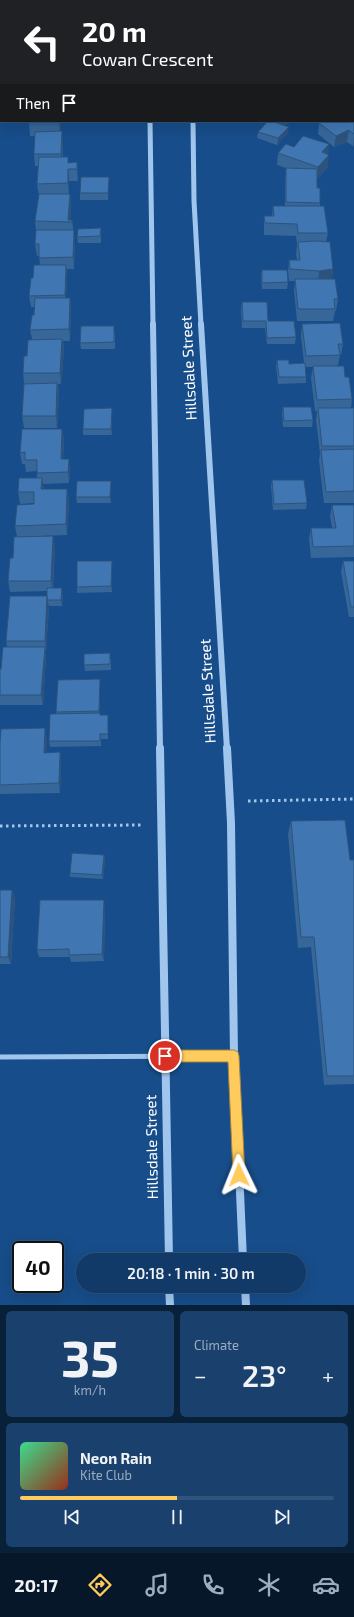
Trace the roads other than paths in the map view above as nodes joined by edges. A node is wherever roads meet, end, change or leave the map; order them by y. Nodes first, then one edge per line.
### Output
1 (150, 122) edge
2 (193, 122) edge
3 (165, 1056) junction
4 (234, 1056) junction
5 (0, 1057) edge
6 (169, 1253) edge
7 (243, 1253) edge
8 (170, 1293) edge
9 (245, 1293) edge
10 (170, 1305) edge
11 (246, 1305) edge

1 - 3 street, Hillsdale Street
2 - 4 street, Hillsdale Street
3 - 4 street
3 - 5 street
3 - 6 street, Hillsdale Street
4 - 7 street, Hillsdale Street
8 - 10 street
9 - 11 street

